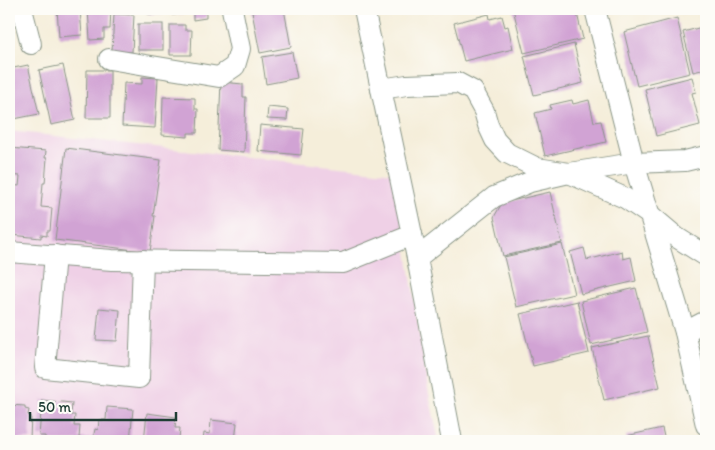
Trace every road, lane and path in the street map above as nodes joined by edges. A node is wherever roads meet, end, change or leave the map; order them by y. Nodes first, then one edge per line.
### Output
1 (22, 9) edge
2 (232, 9) edge
3 (364, 9) edge
4 (595, 9) edge
5 (31, 44) dead end
6 (109, 59) dead end
7 (381, 89) junction
8 (706, 156) edge
9 (634, 163) junction
10 (569, 173) junction
11 (650, 215) junction
12 (412, 235) junction
13 (9, 252) edge
14 (55, 255) junction
15 (706, 256) edge
16 (417, 258) junction
17 (143, 260) junction
18 (706, 321) edge
19 (685, 332) junction
20 (706, 424) edge
21 (452, 441) edge

1 - 5 street
2 - 6 street
3 - 7 street
4 - 9 street
7 - 10 street
7 - 12 street
8 - 9 street
9 - 10 street
9 - 11 street
10 - 11 street
10 - 16 street
11 - 15 street
11 - 19 street
12 - 16 street
12 - 17 street
13 - 14 street
14 - 17 street
14 - 17 street
16 - 21 street
18 - 19 street
19 - 20 street

